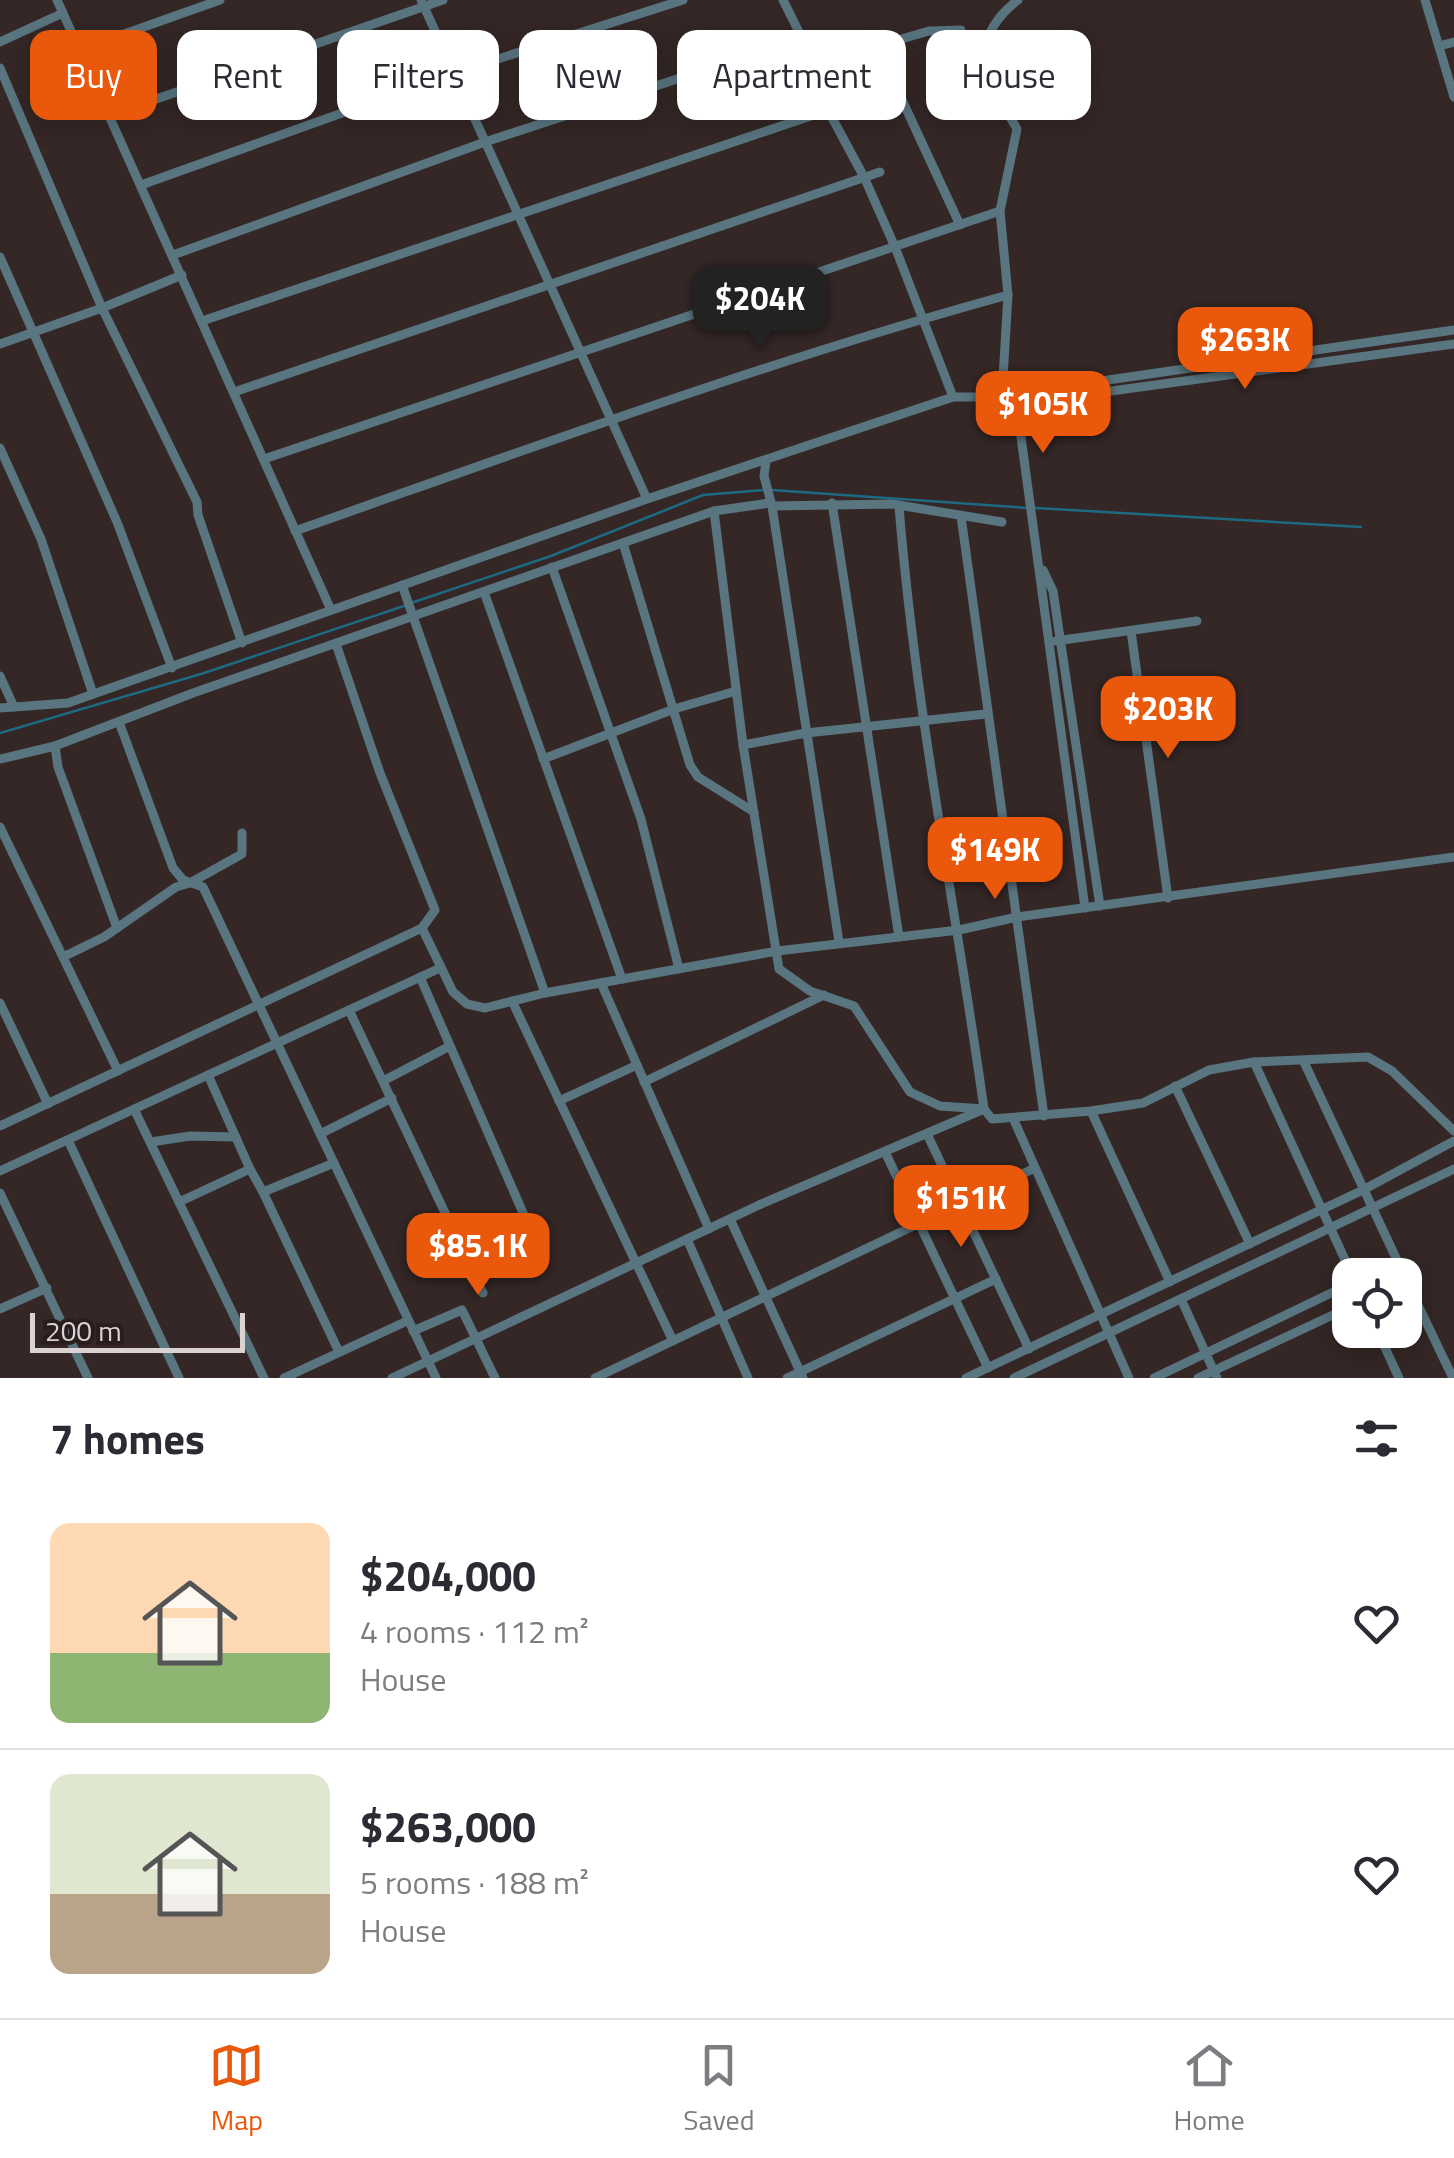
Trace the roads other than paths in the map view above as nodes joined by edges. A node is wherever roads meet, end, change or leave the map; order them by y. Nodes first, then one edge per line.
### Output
1 (57, 0) edge
2 (220, 0) edge
3 (443, 0) edge
4 (683, 0) edge
5 (783, 0) edge
6 (1018, 0) edge
7 (1425, 0) edge
8 (422, 3) edge
9 (62, 13) junction
10 (70, 30) edge
11 (135, 30) edge
12 (434, 30) edge
13 (798, 30) edge
14 (0, 42) edge
15 (1454, 42) edge
16 (1439, 46) junction
17 (499, 59) edge
18 (0, 68) edge
19 (677, 79) edge
20 (1454, 93) edge
21 (157, 99) edge
22 (906, 109) edge
23 (337, 115) edge
24 (112, 120) edge
25 (475, 120) edge
26 (804, 120) edge
27 (833, 120) edge
28 (485, 142) junction
29 (880, 172) dead end
30 (864, 177) junction
31 (141, 185) junction
32 (1000, 211) junction
33 (515, 213) junction
34 (960, 225) junction
35 (895, 247) junction
36 (173, 255) junction
37 (0, 257) edge
38 (182, 275) junction
39 (548, 282) junction
40 (1008, 295) junction
41 (102, 308) junction
42 (921, 319) junction
43 (202, 321) junction
44 (1454, 330) edge
45 (33, 332) junction
46 (0, 344) edge
47 (1454, 344) edge
48 (580, 351) junction
49 (1002, 378) junction
50 (1032, 391) junction
51 (234, 392) junction
52 (954, 398) junction
53 (995, 402) junction
54 (1031, 402) junction
55 (1018, 414) junction
56 (610, 420) junction
57 (0, 448) edge
58 (264, 459) junction
59 (766, 461) junction
60 (647, 499) junction
61 (770, 502) junction
62 (832, 503) junction
63 (899, 506) junction
64 (714, 511) junction
65 (960, 516) junction
66 (1002, 522) dead end
67 (296, 530) junction
68 (623, 543) junction
69 (1038, 560) junction
70 (552, 567) junction
71 (402, 585) junction
72 (484, 592) junction
73 (331, 610) junction
74 (412, 616) junction
75 (1197, 621) dead end
76 (1130, 631) junction
77 (1060, 640) junction
78 (1049, 642) junction
79 (242, 643) junction
80 (336, 644) junction
81 (172, 668) junction
82 (0, 676) edge
83 (736, 691) junction
84 (93, 694) junction
85 (14, 707) junction
86 (0, 708) edge
87 (674, 709) junction
88 (986, 714) junction
89 (924, 721) junction
90 (119, 722) junction
91 (868, 727) junction
92 (612, 732) junction
93 (806, 733) junction
94 (743, 745) junction
95 (55, 746) junction
96 (0, 759) edge
97 (543, 759) junction
98 (754, 812) junction
99 (0, 827) edge
100 (242, 833) dead end
101 (1454, 857) edge
102 (190, 883) junction
103 (1168, 898) junction
104 (1100, 906) junction
105 (1085, 908) junction
106 (1017, 917) junction
107 (117, 928) junction
108 (422, 928) junction
109 (959, 930) junction
110 (898, 937) junction
111 (839, 942) junction
112 (776, 951) junction
113 (63, 958) junction
114 (440, 968) junction
115 (679, 968) junction
116 (420, 977) junction
117 (622, 979) junction
118 (601, 983) junction
119 (545, 993) junction
120 (824, 996) junction
121 (512, 1001) junction
122 (0, 1004) edge
123 (259, 1005) junction
124 (350, 1010) junction
125 (277, 1043) junction
126 (450, 1046) junction
127 (1254, 1062) junction
128 (1304, 1062) junction
129 (637, 1066) junction
130 (118, 1071) junction
131 (208, 1075) junction
132 (384, 1081) junction
133 (644, 1082) junction
134 (1176, 1086) junction
135 (392, 1098) junction
136 (560, 1101) junction
137 (48, 1104) junction
138 (134, 1109) junction
139 (984, 1109) junction
140 (1091, 1111) junction
141 (1044, 1116) junction
142 (1013, 1118) junction
143 (0, 1126) edge
144 (1454, 1131) edge
145 (320, 1134) junction
146 (927, 1134) junction
147 (236, 1137) junction
148 (68, 1140) junction
149 (1454, 1141) edge
150 (151, 1142) junction
151 (884, 1152) junction
152 (334, 1163) junction
153 (250, 1168) junction
154 (1035, 1168) junction
155 (1454, 1169) edge
156 (0, 1171) edge
157 (1363, 1190) junction
158 (0, 1192) edge
159 (263, 1192) junction
160 (179, 1202) junction
161 (960, 1204) junction
162 (1372, 1208) junction
163 (1322, 1210) junction
164 (730, 1219) junction
165 (919, 1223) junction
166 (1330, 1228) junction
167 (709, 1229) junction
168 (688, 1239) junction
169 (1250, 1244) junction
170 (540, 1254) dead end
171 (1344, 1258) edge
172 (1396, 1258) edge
173 (636, 1264) junction
174 (996, 1279) junction
175 (1170, 1282) junction
176 (46, 1288) junction
177 (1332, 1293) edge
178 (483, 1294) dead end
179 (766, 1296) junction
180 (955, 1299) junction
181 (1181, 1299) junction
182 (0, 1309) edge
183 (1422, 1314) edge
184 (1101, 1315) junction
185 (1332, 1316) edge
186 (722, 1318) junction
187 (410, 1326) junction
188 (1109, 1333) junction
189 (476, 1338) junction
190 (673, 1341) junction
191 (1385, 1348) edge
192 (1029, 1349) junction
193 (339, 1352) junction
194 (1206, 1353) junction
195 (428, 1360) junction
196 (988, 1368) junction
197 (1215, 1374) edge
198 (801, 1375) edge
199 (601, 1377) edge
200 (88, 1378) edge
201 (179, 1378) edge
202 (264, 1378) edge
203 (284, 1378) edge
204 (392, 1378) edge
205 (436, 1378) edge
206 (495, 1378) edge
207 (748, 1378) edge
208 (786, 1378) edge
209 (966, 1378) edge
210 (1014, 1378) edge
211 (1130, 1378) edge
212 (1154, 1378) edge
213 (1198, 1378) edge
214 (1399, 1378) edge
215 (1452, 1378) edge

1 - 9 street
2 - 11 street
3 - 8 street
4 - 17 street
5 - 13 street
6 - 32 street
7 - 16 street
8 - 12 street
8 - 21 street
9 - 10 street
9 - 14 street
15 - 16 street
16 - 20 street
18 - 41 street
19 - 28 street
22 - 34 street
23 - 31 street
24 - 31 street
25 - 28 street
26 - 33 street
27 - 30 street
28 - 33 street
28 - 36 street
29 - 30 street
30 - 35 street
30 - 39 street
31 - 36 street
32 - 34 street
32 - 40 street
33 - 39 street
33 - 43 street
34 - 35 street
35 - 42 street
35 - 48 street
36 - 38 street
37 - 45 street
38 - 41 street
38 - 43 street
39 - 48 street
39 - 51 street
40 - 42 street
40 - 49 street
41 - 45 street
41 - 79 street
42 - 52 street
42 - 56 street
43 - 51 street
44 - 50 street
45 - 46 street
45 - 81 street
47 - 54 street
48 - 56 street
48 - 58 street
49 - 50 street
49 - 53 street
50 - 54 street
51 - 58 street
52 - 53 street
52 - 59 street
53 - 55 street
54 - 55 street
55 - 69 street
56 - 60 street
56 - 67 street
57 - 84 street
58 - 67 street
59 - 60 street
59 - 61 street
60 - 71 street
61 - 62 street
61 - 64 street
61 - 93 street
62 - 63 street
62 - 91 street
63 - 65 street
63 - 89 street
64 - 68 street
64 - 83 street
65 - 66 street
65 - 88 street
67 - 73 street
68 - 70 street
68 - 87 street
69 - 77 street
69 - 78 street
70 - 72 street
70 - 92 street
71 - 73 street
71 - 74 street
72 - 74 street
72 - 97 street
73 - 79 street
74 - 80 street
74 - 119 street
75 - 76 street
76 - 77 street
76 - 103 street
77 - 78 street
77 - 104 street
78 - 105 street
79 - 81 street
80 - 90 street
80 - 108 street
81 - 84 street
82 - 85 street
83 - 87 street
83 - 94 street
84 - 85 street
85 - 86 street
87 - 92 street
87 - 98 street
88 - 89 street
88 - 106 street
89 - 91 street
89 - 109 street
90 - 95 street
90 - 102 street
91 - 93 street
91 - 110 street
92 - 97 street
92 - 115 street
93 - 94 street
93 - 111 street
94 - 98 street
95 - 96 street
95 - 107 street
97 - 117 street
98 - 112 street
99 - 113 street
100 - 102 street
101 - 103 street
102 - 107 street
102 - 123 street
103 - 104 street
104 - 105 street
105 - 106 street
106 - 109 street
106 - 141 street
107 - 113 street
108 - 114 street
108 - 123 street
109 - 110 street
109 - 139 street
110 - 111 street
111 - 112 street
112 - 115 street
112 - 120 street
113 - 130 street
114 - 116 street
114 - 121 street
115 - 117 street
116 - 124 street
116 - 126 street
117 - 118 street
118 - 119 street
118 - 129 street
119 - 121 street
120 - 133 street
120 - 139 street
121 - 136 street
122 - 137 street
123 - 125 street
123 - 130 street
124 - 125 street
124 - 132 street
125 - 131 street
125 - 145 street
126 - 132 street
126 - 170 street
127 - 128 street
127 - 134 street
127 - 163 street
128 - 144 street
128 - 157 street
129 - 133 street
129 - 136 street
130 - 137 street
131 - 138 street
131 - 147 street
132 - 135 street
133 - 167 street
134 - 140 street
134 - 169 street
135 - 145 street
135 - 178 street
136 - 173 street
137 - 143 street
138 - 148 street
138 - 150 street
139 - 142 street
139 - 146 street
140 - 141 street
140 - 175 street
141 - 142 street
142 - 154 street
145 - 152 street
146 - 151 street
146 - 161 street
147 - 150 street
147 - 153 street
148 - 156 street
148 - 201 street
149 - 157 street
150 - 160 street
151 - 164 street
151 - 165 street
152 - 159 street
152 - 187 street
153 - 159 street
153 - 160 street
154 - 161 street
154 - 184 street
155 - 162 street
157 - 162 street
157 - 163 street
158 - 176 street
159 - 193 street
160 - 202 street
161 - 165 street
161 - 174 street
162 - 166 street
162 - 172 street
163 - 166 street
163 - 169 street
164 - 167 street
164 - 179 street
165 - 179 street
165 - 180 street
166 - 171 street
166 - 181 street
167 - 168 street
168 - 173 street
168 - 186 street
169 - 175 street
173 - 189 street
173 - 190 street
174 - 180 street
174 - 192 street
175 - 184 street
176 - 182 street
176 - 200 street
177 - 194 street
179 - 186 street
179 - 198 street
180 - 196 street
180 - 198 street
181 - 188 street
181 - 194 street
183 - 215 street
184 - 188 street
184 - 192 street
185 - 197 street
186 - 190 street
186 - 207 street
187 - 189 street
187 - 193 street
187 - 195 street
188 - 210 street
188 - 211 street
189 - 195 street
189 - 206 street
190 - 199 street
191 - 214 street
192 - 196 street
193 - 203 street
194 - 197 street
194 - 212 street
195 - 204 street
195 - 205 street
196 - 209 street
197 - 213 street
198 - 208 street

